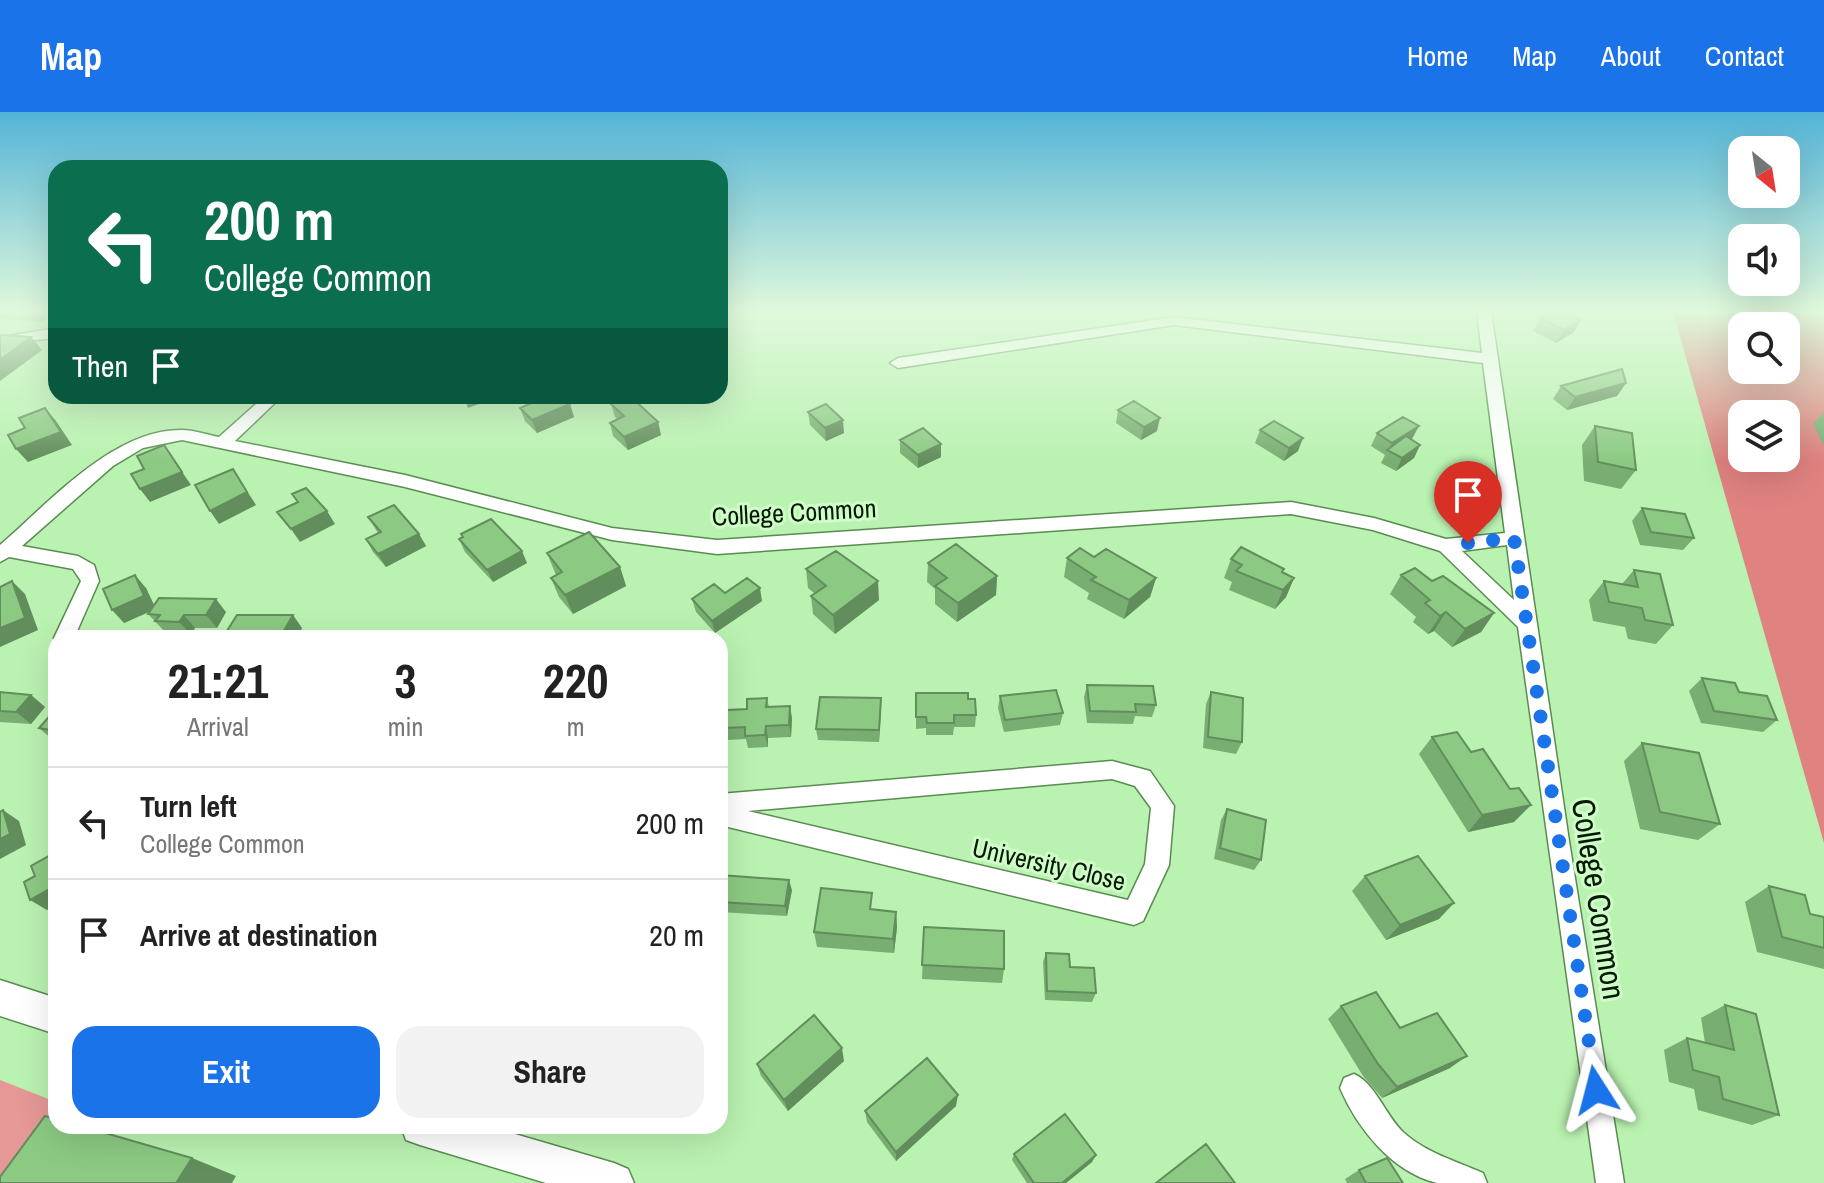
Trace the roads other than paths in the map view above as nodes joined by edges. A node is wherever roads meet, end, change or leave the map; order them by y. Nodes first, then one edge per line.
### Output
1 (905, 362) edge
2 (1490, 362) edge
3 (898, 363) dead end
4 (265, 404) edge
5 (224, 442) junction
6 (1514, 538) junction
7 (1446, 546) junction
8 (3, 553) edge
9 (1527, 624) junction
10 (68, 630) edge
11 (728, 803) edge
12 (728, 817) edge
13 (0, 998) edge
14 (48, 1013) edge
15 (1354, 1088) dead end
16 (447, 1134) edge
17 (614, 1183) edge
18 (1473, 1183) edge
19 (1610, 1183) edge

1 - 3 street
2 - 6 street
4 - 5 street
5 - 7 street, College Common
5 - 8 street, College Common
6 - 7 street, College Common
6 - 9 street, College Common
7 - 9 street, College Common
8 - 10 street
9 - 19 street, College Common
11 - 12 street, University Close
13 - 14 street
15 - 18 street
16 - 17 street

